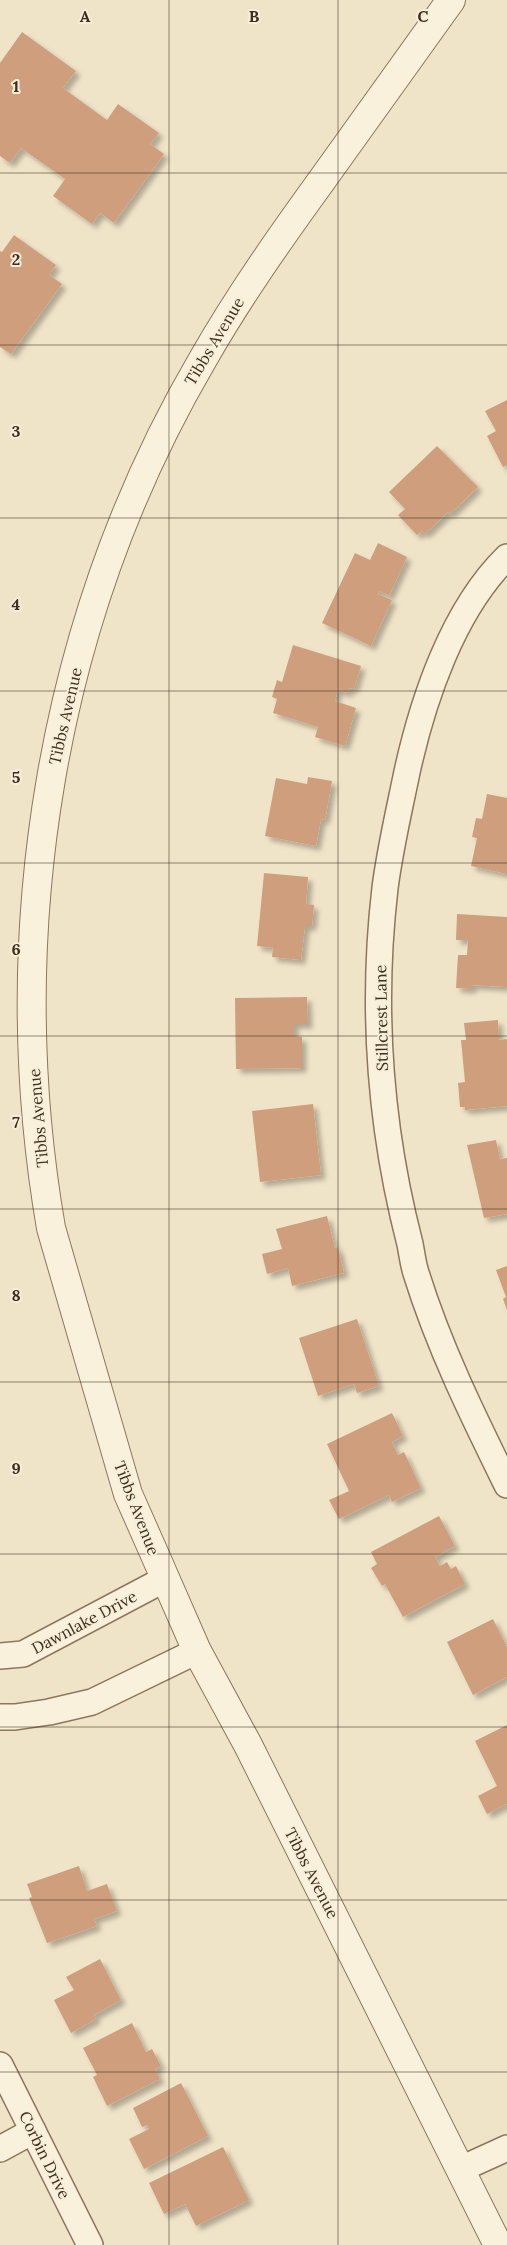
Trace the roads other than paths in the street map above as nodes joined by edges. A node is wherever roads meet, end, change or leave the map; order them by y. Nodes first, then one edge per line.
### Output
1 (452, 0) edge
2 (507, 557) edge
3 (507, 1485) edge
4 (165, 1579) junction
5 (197, 1651) junction
6 (0, 1656) edge
7 (0, 1717) edge
8 (0, 2065) edge
9 (33, 2131) junction
10 (507, 2148) edge
11 (0, 2149) edge
12 (460, 2169) junction
13 (501, 2241) edge
14 (90, 2245) edge

1 - 4 street, Tibbs Avenue
2 - 3 street, Stillcrest Lane
4 - 5 street, Tibbs Avenue
4 - 6 street, Dawnlake Drive
5 - 7 street
5 - 12 street, Tibbs Avenue
8 - 9 street, Corbin Drive
9 - 11 street
9 - 14 street, Corbin Drive
10 - 12 street
12 - 13 street, Tibbs Avenue

